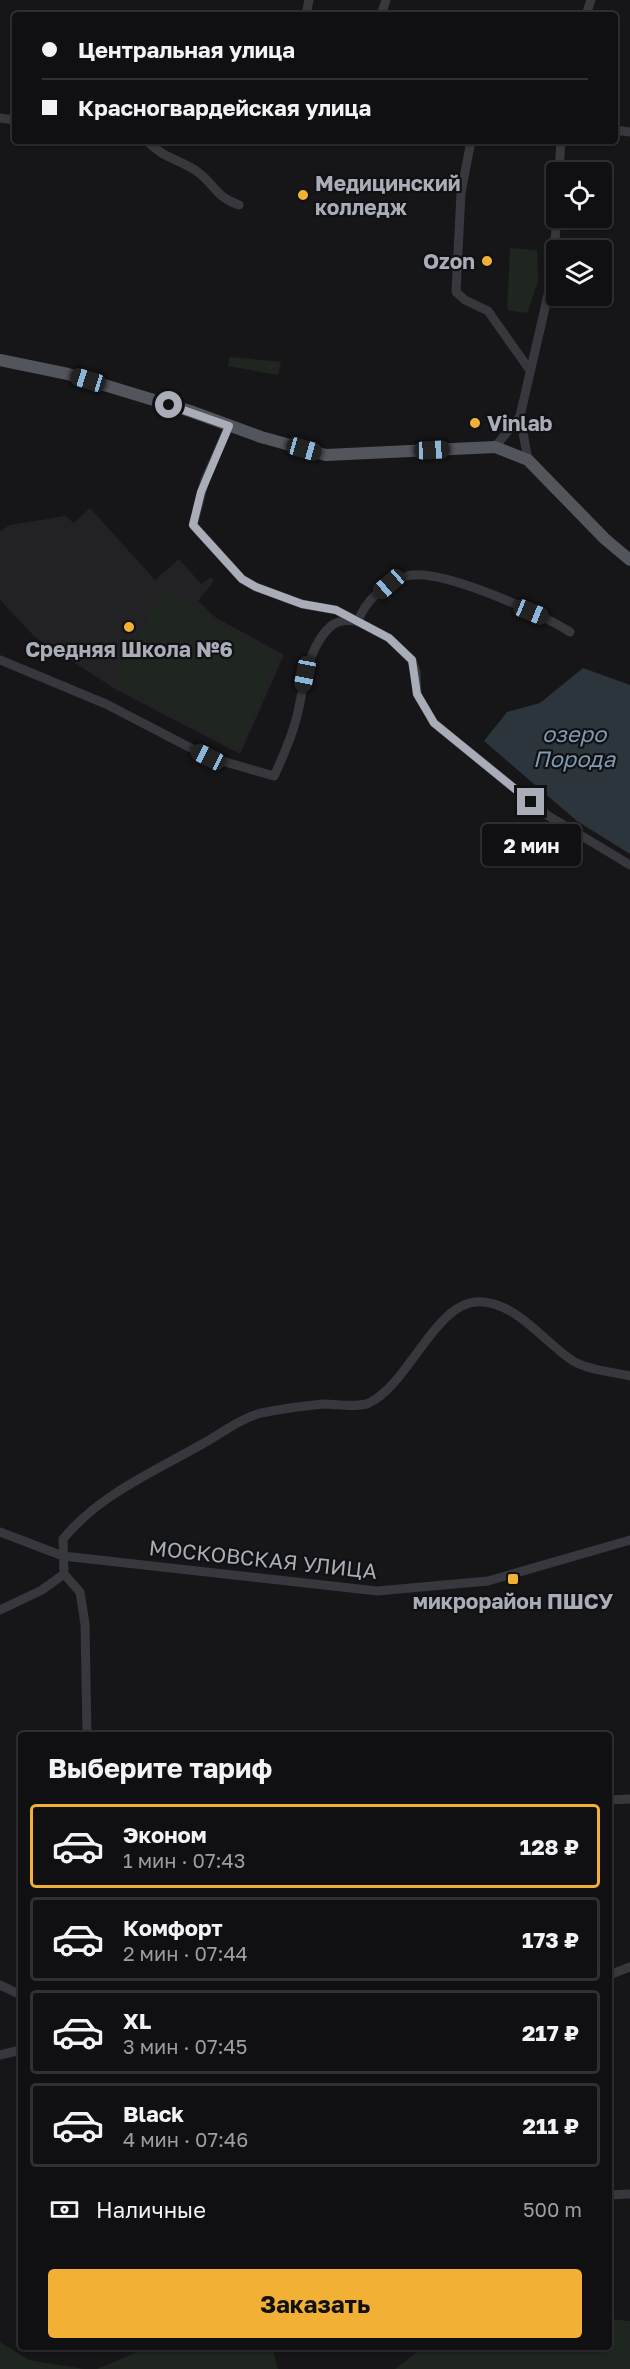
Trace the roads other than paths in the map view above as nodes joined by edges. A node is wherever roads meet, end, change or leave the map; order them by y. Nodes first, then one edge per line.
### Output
1 (150, 144) edge
2 (470, 144) edge
3 (561, 144) edge
4 (560, 162) edge
5 (239, 205) dead end
6 (556, 228) edge
7 (0, 360) edge
8 (529, 369) junction
9 (520, 416) junction
10 (229, 426) junction
11 (495, 447) junction
12 (528, 460) junction
13 (630, 560) edge
14 (358, 621) junction
15 (570, 632) dead end
16 (0, 660) edge
17 (630, 865) edge
18 (630, 1376) edge
19 (0, 1532) edge
20 (630, 1540) edge
21 (63, 1556) junction
22 (64, 1574) junction
23 (0, 1610) edge
24 (87, 1732) edge
25 (630, 1799) edge
26 (612, 1800) edge
27 (630, 1966) edge
28 (612, 1974) edge
29 (0, 1985) edge
30 (18, 1994) edge
31 (18, 2051) edge
32 (0, 2055) edge
33 (630, 2194) edge
34 (612, 2195) edge

1 - 5 street
2 - 8 street
3 - 4 street
6 - 8 street
7 - 10 main road
8 - 9 street
9 - 11 street
9 - 12 street
10 - 11 main road
10 - 14 street
11 - 12 main road
12 - 13 main road
14 - 15 street
14 - 16 street
14 - 17 street
18 - 21 street
19 - 21 street, МОСКОВСКАЯ УЛИЦА
20 - 21 street, МОСКОВСКАЯ УЛИЦА
21 - 22 street
22 - 23 street
22 - 24 street
25 - 26 street
27 - 28 street
29 - 30 street
31 - 32 street
33 - 34 street

